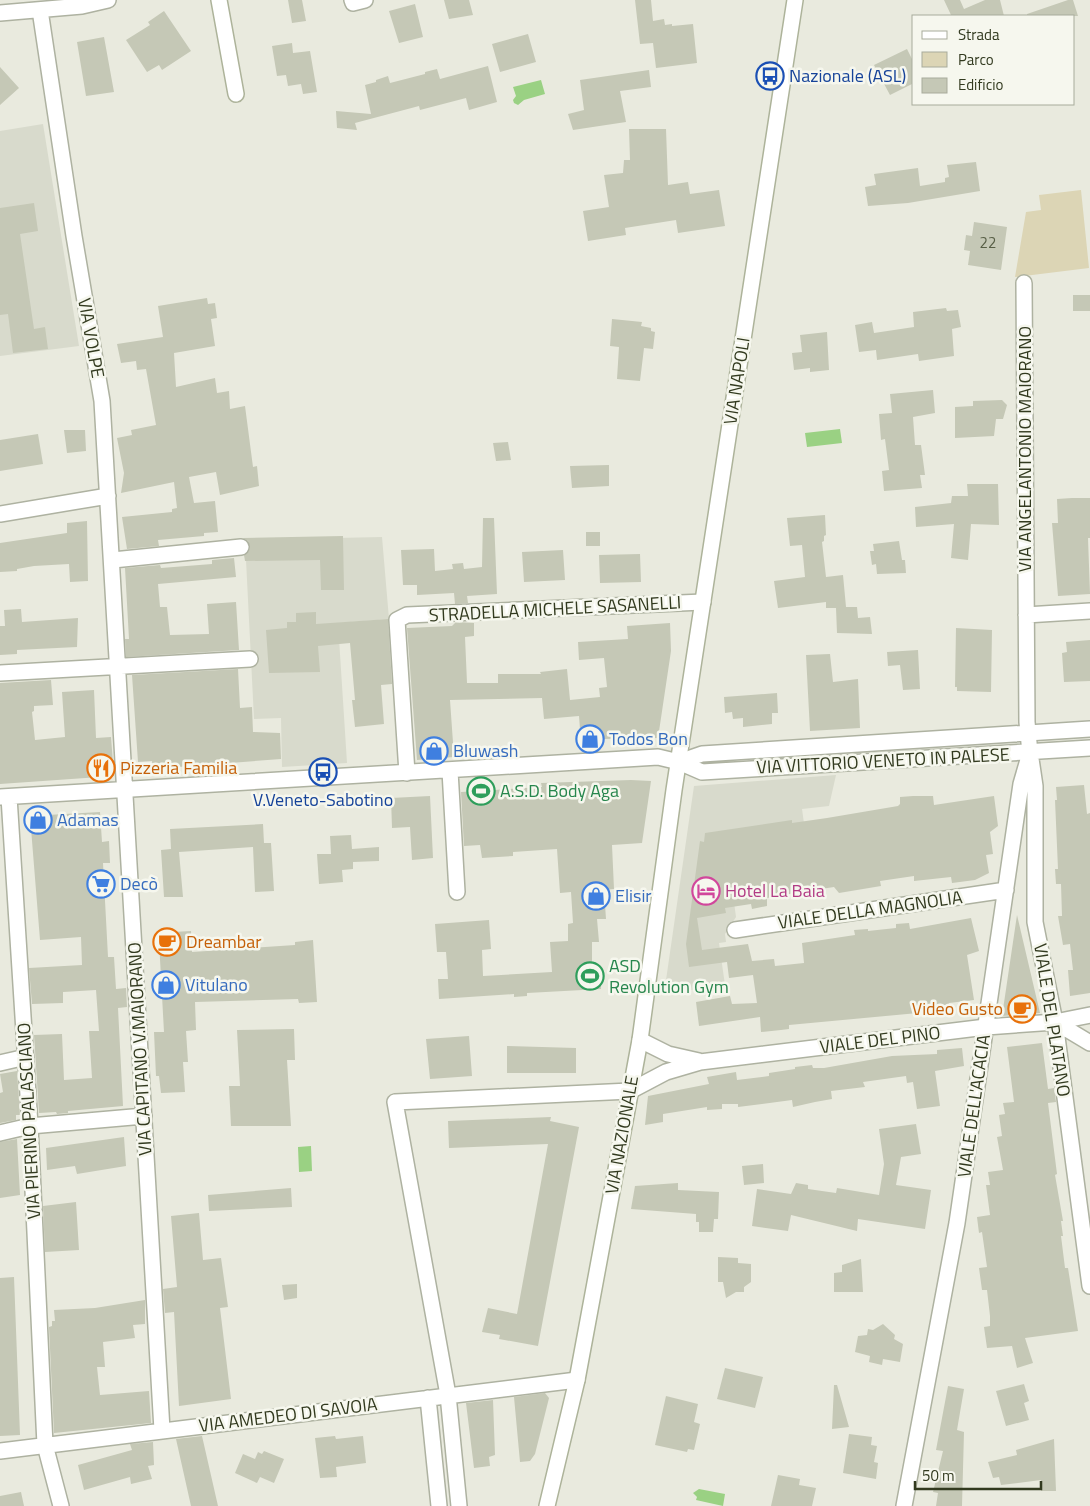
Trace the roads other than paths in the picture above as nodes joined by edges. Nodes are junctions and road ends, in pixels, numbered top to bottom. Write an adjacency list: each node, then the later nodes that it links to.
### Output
1 (108, 0): 6 (street)
2 (219, 0): 8 (street)
3 (352, 0): 4 (street)
4 (365, 0)
5 (795, 0): 14 (street, VIA NAPOLI)
6 (40, 10): 7 (street); 10 (street, VIA VOLPE)
7 (0, 14)
8 (236, 94)
9 (1024, 283): 16 (street, VIA ANGELANTONIO MAIORANO)
10 (108, 496): 11 (street); 13 (street, VIA VOLPE)
11 (0, 514)
12 (241, 547): 13 (street)
13 (113, 560): 18 (street, VIA VOLPE)
14 (703, 602): 24 (street, VIA NAPOLI); 26 (street, STRADELLA MICHELE SASANELLI)
15 (1090, 611): 16 (street)
16 (1026, 615): 21 (street, VIALE DELL'ACACIA)
17 (250, 659): 18 (street)
18 (118, 668): 19 (street); 27 (street, VIA CAPITANO V.MAIORANO)
19 (0, 673)
20 (1090, 729): 21 (street, VIA VITTORIO VENETO IN PALESE)
21 (1028, 733): 23 (street, VIALE DELL'ACACIA); 24 (street, VIA VITTORIO VENETO IN PALESE)
22 (1090, 748): 23 (street, VIA VITTORIO VENETO IN PALESE)
23 (1030, 753): 24 (street, VIA VITTORIO VENETO IN PALESE); 29 (street, VIALE DELL'ACACIA); 33 (street, VIALE DEL PLATANO)
24 (679, 762): 25 (street, VIA VITTORIO VENETO IN PALESE); 35 (street, VIA NAZIONALE)
25 (450, 771): 26 (street, VIA VITTORIO VENETO IN PALESE); 30 (street)
26 (407, 774): 27 (street, VIA VITTORIO VENETO IN PALESE)
27 (126, 790): 28 (street, VIA VITTORIO VENETO IN PALESE); 41 (street, VIA CAPITANO V.MAIORANO)
28 (4, 797): 37 (street, VIA PIERINO PALASCIANO)
29 (1006, 890): 31 (street, VIALE DELLA MAGNOLIA); 34 (street, VIALE DELL'ACACIA)
30 (457, 892)
31 (735, 930)
32 (1090, 1015): 33 (street, VIALE DEL PINO)
33 (1055, 1022): 34 (street, VIALE DEL PINO); 36 (street); 44 (street, VIALE DEL PLATANO)
34 (986, 1027): 38 (street, VIALE DEL PINO); 55 (street, VIALE DELL'ACACIA)
35 (640, 1040): 38 (street, VIALE DEL PINO); 40 (street, VIA NAZIONALE)
36 (1090, 1043)
37 (26, 1057): 39 (street); 42 (street, VIA PIERINO PALASCIANO)
38 (700, 1062): 40 (street, VIALE DEL PINO)
39 (0, 1063)
40 (630, 1091): 45 (street, VIA NAZIONALE); 46 (street)
41 (144, 1116): 42 (street); 48 (street, VIA CAPITANO V.MAIORANO)
42 (30, 1126): 43 (street); 49 (street, VIA PIERINO PALASCIANO)
43 (0, 1133)
44 (1090, 1286)
45 (576, 1380): 46 (street, VIA AMEDEO DI SAVOIA); 54 (street, VIA NAZIONALE)
46 (448, 1395): 47 (street, VIA AMEDEO DI SAVOIA); 53 (street)
47 (428, 1398): 48 (street, VIA AMEDEO DI SAVOIA); 52 (street)
48 (162, 1430): 49 (street, VIA AMEDEO DI SAVOIA)
49 (45, 1445): 50 (street, VIA AMEDEO DI SAVOIA); 51 (street, VIA PIERINO PALASCIANO)
50 (0, 1451)
51 (61, 1506)
52 (439, 1506)
53 (459, 1506)
54 (548, 1506)
55 (904, 1506)

